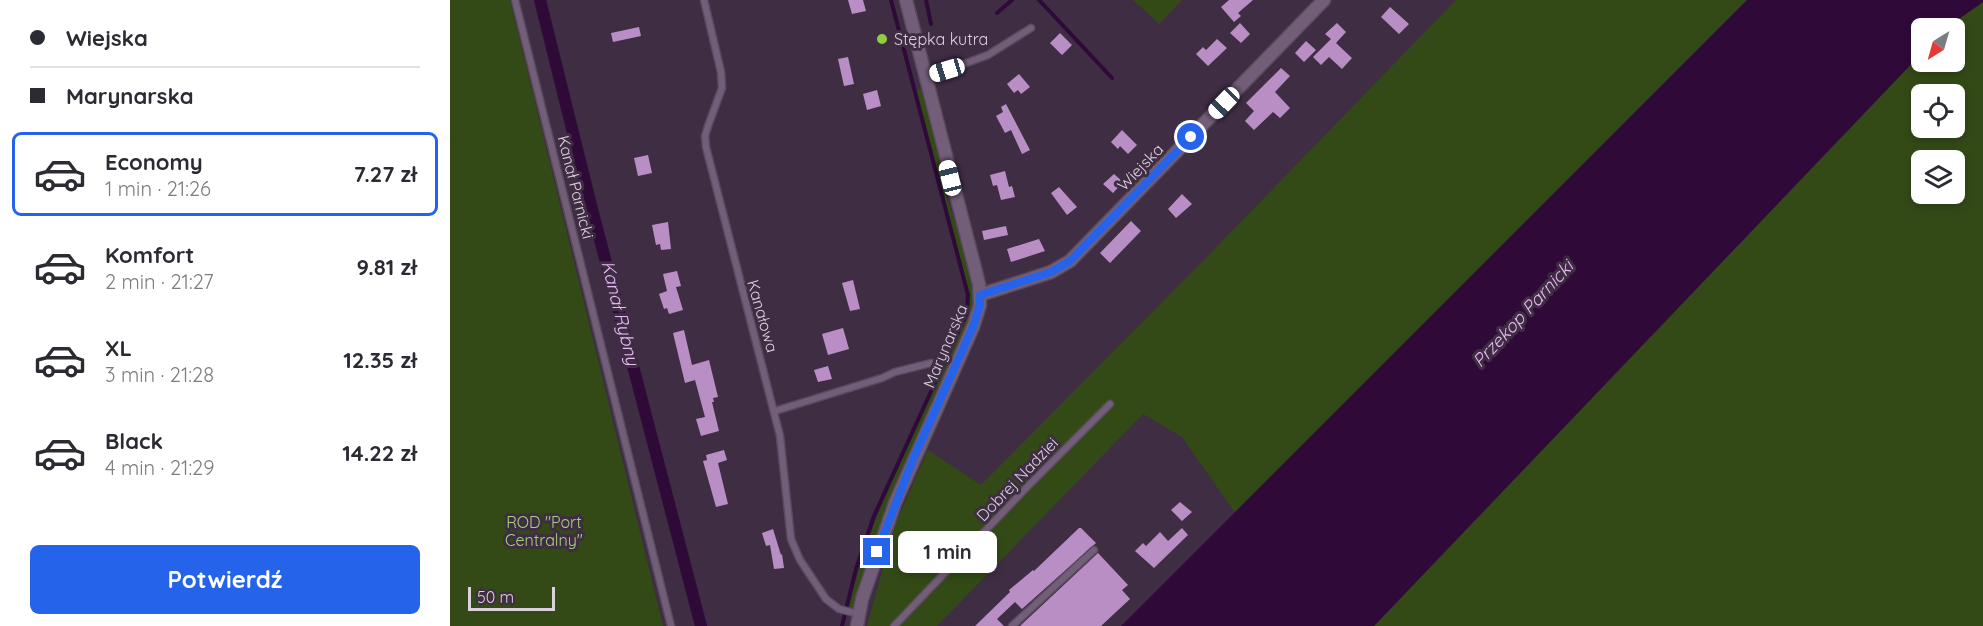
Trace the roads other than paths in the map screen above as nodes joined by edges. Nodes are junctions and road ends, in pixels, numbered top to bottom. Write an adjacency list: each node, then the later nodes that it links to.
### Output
1 (515, 0): 13 (lane, Kanał Parnicki)
2 (704, 0): 10 (lane, Kanałowa)
3 (906, 0): 6 (street, Marynarska)
4 (1324, 0): 7 (street, Wiejska)
5 (1031, 28): 6 (lane)
6 (926, 79): 7 (street, Marynarska)
7 (980, 295): 12 (street, Marynarska)
8 (932, 363): 10 (lane)
9 (1110, 404): 14 (lane, Dobrej Nadziei)
10 (775, 411): 12 (lane, Kanałowa)
11 (1094, 550): 15 (lane)
12 (857, 617)
13 (670, 626)
14 (894, 626)
15 (1012, 626)

